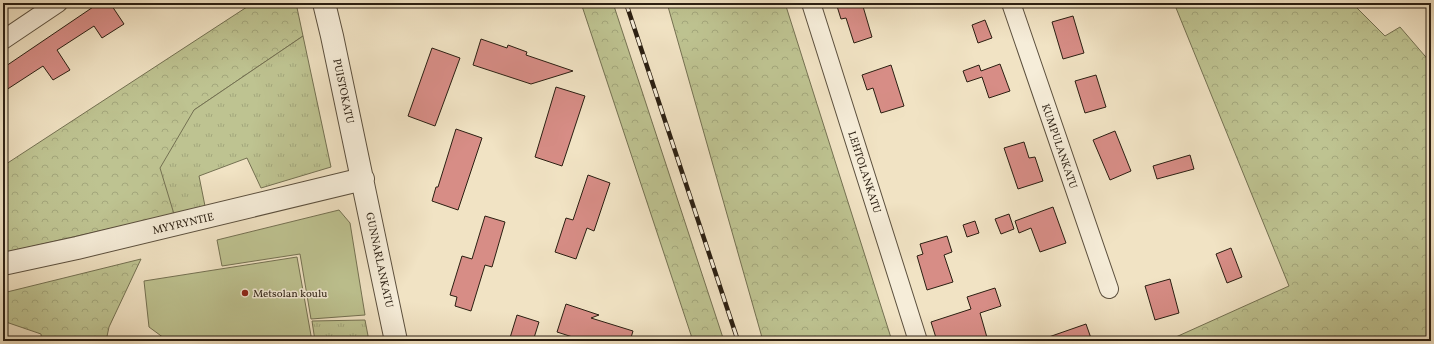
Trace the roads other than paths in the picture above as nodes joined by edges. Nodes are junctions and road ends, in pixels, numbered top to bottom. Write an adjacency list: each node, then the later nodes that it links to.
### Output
1 (58, 3): 5 (street)
2 (324, 3): 6 (street, PUISTOKATU)
3 (811, 3): 10 (street, LEHTOLANKATU)
4 (1011, 3): 8 (street, KUMPULANKATU)
5 (3, 40)
6 (363, 179): 7 (street, MYYRYNTIE); 9 (street, GUNNARLANKATU)
7 (3, 264)
8 (1109, 289)
9 (396, 341)
10 (918, 341)

